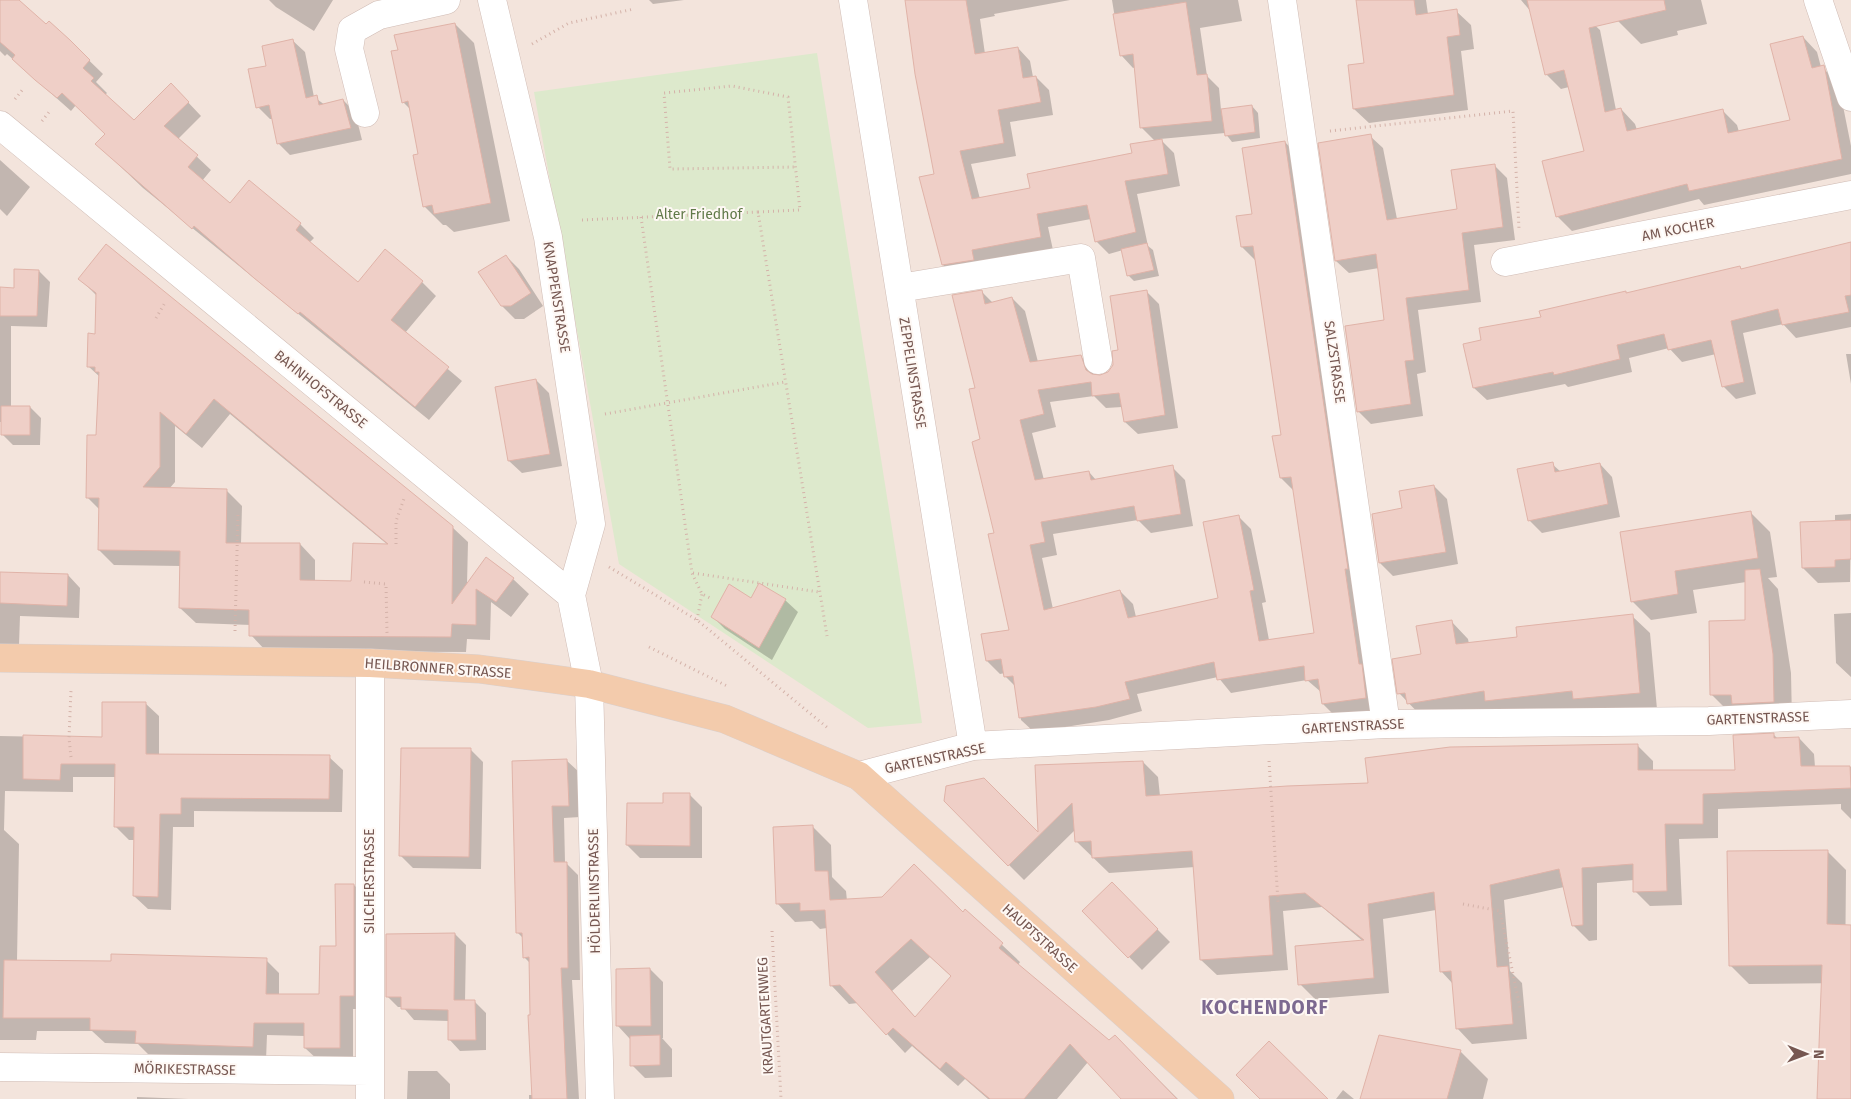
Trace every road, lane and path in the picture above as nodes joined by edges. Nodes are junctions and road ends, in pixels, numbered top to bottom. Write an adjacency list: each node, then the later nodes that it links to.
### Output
1 (446, 0): 9 (street)
2 (492, 0): 7 (street, KNAPPENSTRASSE)
3 (853, 0): 18 (street, ZEPPELINSTRASSE)
4 (1282, 0): 11 (street, SALZSTRASSE)
5 (1818, 0): 8 (street)
6 (634, 9): 7 (path)
7 (506, 59): 24 (street, KNAPPENSTRASSE)
8 (1851, 96)
9 (365, 113)
10 (0, 125): 33 (street, BAHNHOFSTRASSE)
11 (1303, 134): 17 (path); 43 (street, SALZSTRASSE)
12 (796, 167): 12 (path); 14 (path)
13 (1851, 195): 17 (street, AM KOCHER)
14 (758, 212): 15 (path); 22 (path)
15 (640, 217): 16 (path); 23 (path)
16 (582, 220)
17 (1513, 261)
18 (900, 288): 21 (street); 46 (street, ZEPPELINSTRASSE)
19 (167, 300): 20 (path)
20 (156, 318)
21 (1098, 360)
22 (785, 382): 23 (path); 31 (path)
23 (668, 402): 24 (path); 29 (path)
24 (575, 420): 28 (street, KNAPPENSTRASSE)
25 (407, 493): 27 (path)
26 (238, 512): 39 (path)
27 (396, 544)
28 (583, 551): 33 (street, KNAPPENSTRASSE); 35 (path)
29 (692, 573): 31 (path); 32 (path)
30 (364, 582): 40 (path)
31 (819, 592): 36 (path)
32 (702, 594): 34 (path); 35 (path)
33 (571, 595): 41 (street)
34 (712, 600)
35 (697, 620): 44 (path)
36 (827, 636)
37 (0, 658): 38 (main road, HEILBRONNER STRASSE)
38 (73, 659): 39 (main road, HEILBRONNER STRASSE); 47 (path)
39 (235, 661): 40 (main road, HEILBRONNER STRASSE)
40 (379, 663): 41 (main road, HEILBRONNER STRASSE); 54 (street, SILCHERSTRASSE)
41 (589, 684): 48 (main road, HEILBRONNER STRASSE); 56 (street, HÖLDERLINSTRASSE)
42 (1851, 714): 43 (street, GARTENSTRASSE)
43 (1386, 724): 45 (street, GARTENSTRASSE)
44 (830, 729)
45 (1267, 731): 46 (street, GARTENSTRASSE); 49 (path)
46 (973, 746): 48 (street, GARTENSTRASSE)
47 (71, 757)
48 (859, 776): 58 (main road, HAUPTSTRASSE)
49 (1278, 902)
50 (1463, 904): 52 (path)
51 (772, 931): 57 (path, KRAUTGARTENWEG)
52 (1520, 1008)
53 (0, 1067): 54 (street, MÖRIKESTRASSE)
54 (369, 1070): 55 (street, SILCHERSTRASSE)
55 (370, 1099)
56 (600, 1099)
57 (780, 1099)
58 (1220, 1099)

